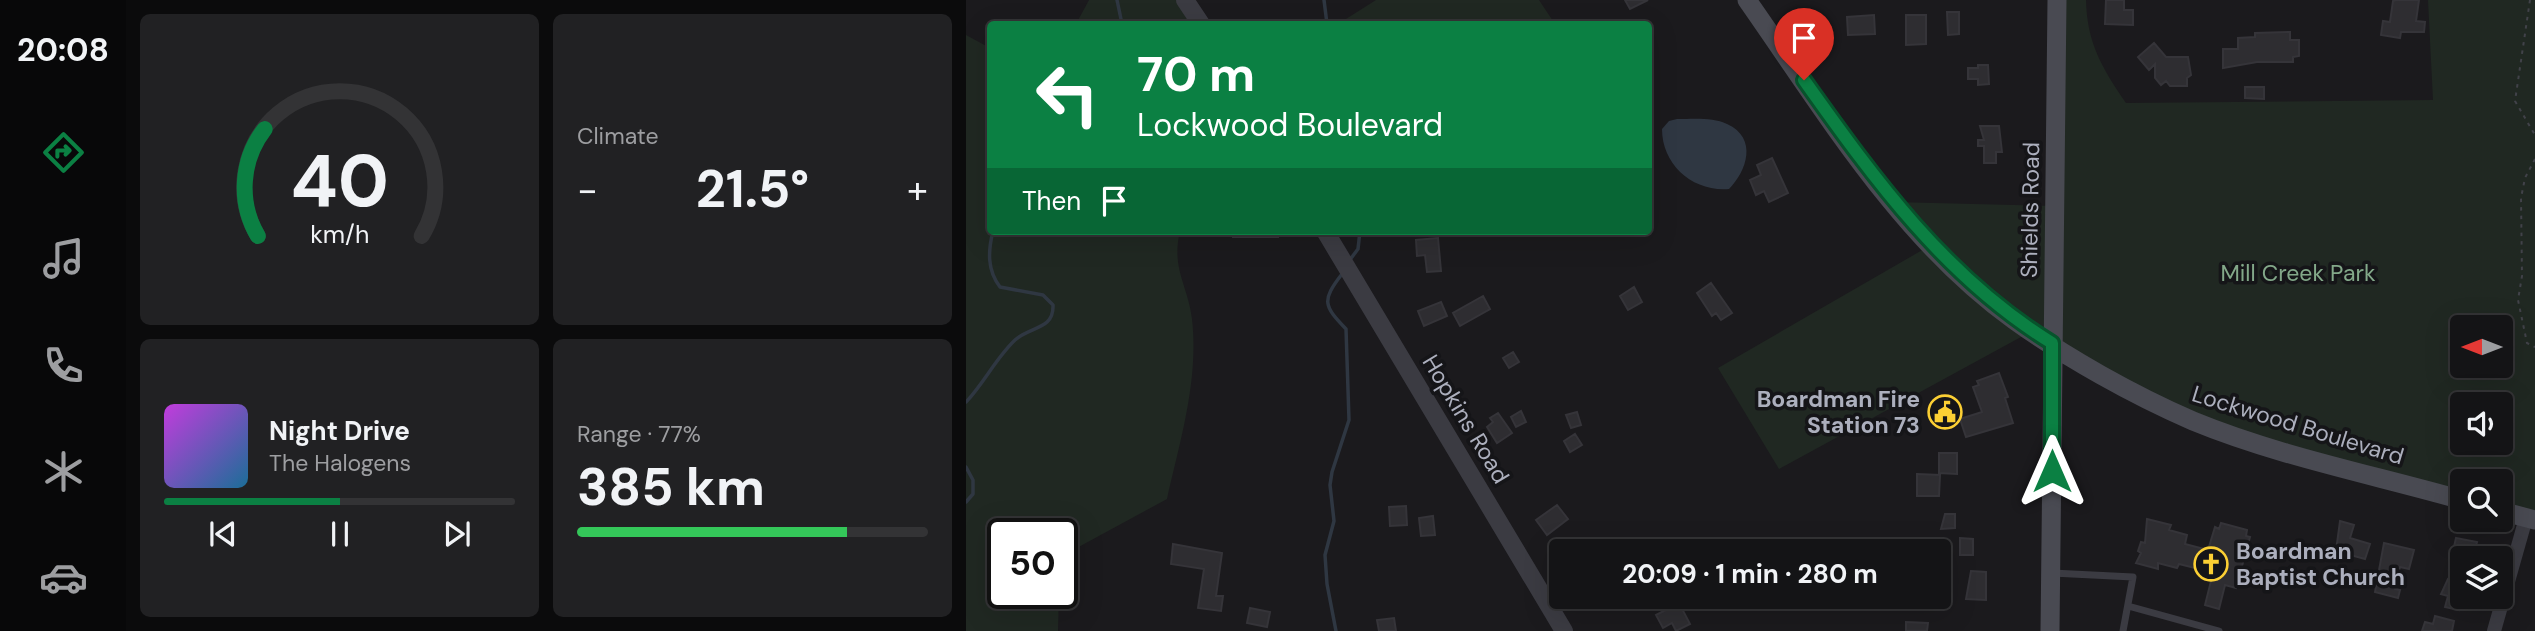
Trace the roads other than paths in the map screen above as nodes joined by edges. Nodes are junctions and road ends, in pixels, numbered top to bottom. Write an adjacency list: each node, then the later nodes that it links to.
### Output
1 (1185, 0): 4 (street)
2 (1747, 0): 6 (main road, Lockwood Boulevard)
3 (2057, 0): 6 (main road, Shields Road)
4 (1199, 21)
5 (1327, 235): 12 (street, Hopkins Road)
6 (2052, 343): 7 (main road, Lockwood Boulevard); 10 (main road, Shields Road)
7 (2450, 497)
8 (2513, 514): 9 (main road)
9 (2530, 519): 16 (street)
10 (2051, 573): 11 (lane); 13 (main road, Shields Road)
11 (2128, 606): 14 (lane); 15 (lane)
12 (1564, 631)
13 (2050, 631)
14 (2123, 631)
15 (2219, 631)
16 (2494, 631)

